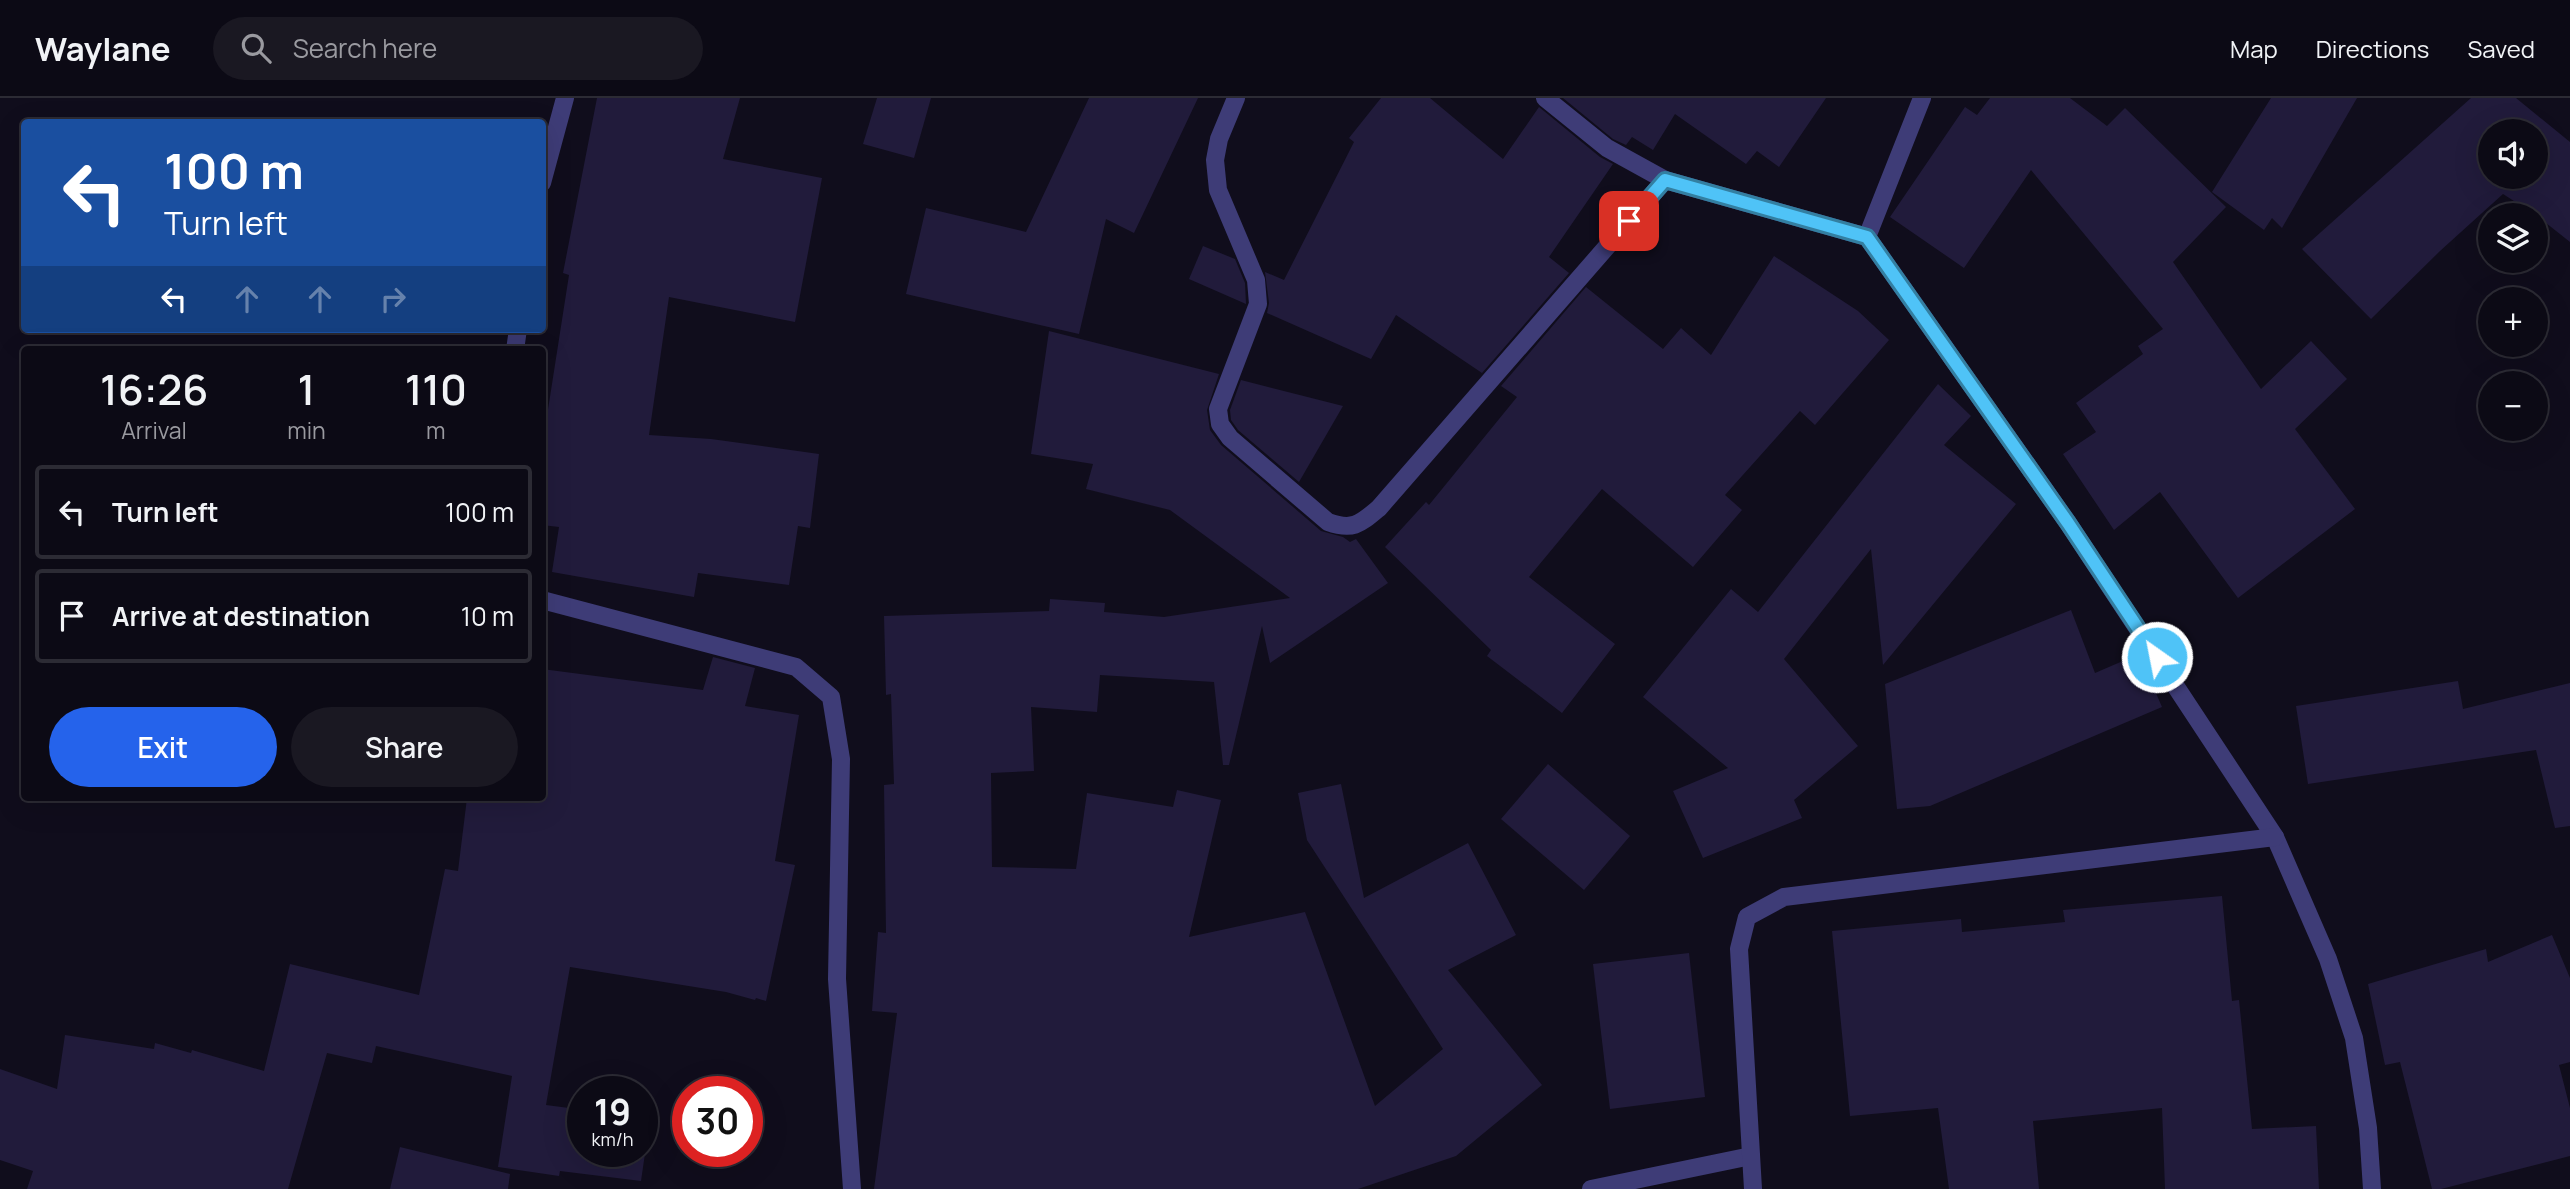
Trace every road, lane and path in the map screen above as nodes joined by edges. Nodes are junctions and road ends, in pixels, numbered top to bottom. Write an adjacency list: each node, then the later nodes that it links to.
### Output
1 (565, 98): 5 (street)
2 (1236, 98): 6 (street)
3 (1545, 98): 6 (street)
4 (1922, 98): 7 (street)
5 (546, 168)
6 (1665, 180): 7 (street)
7 (1867, 237): 9 (street)
8 (546, 601): 11 (street)
9 (2275, 836): 10 (street); 14 (street)
10 (1751, 1156): 12 (street); 13 (street)
11 (852, 1189)
12 (1591, 1189)
13 (1753, 1189)
14 (2372, 1189)

